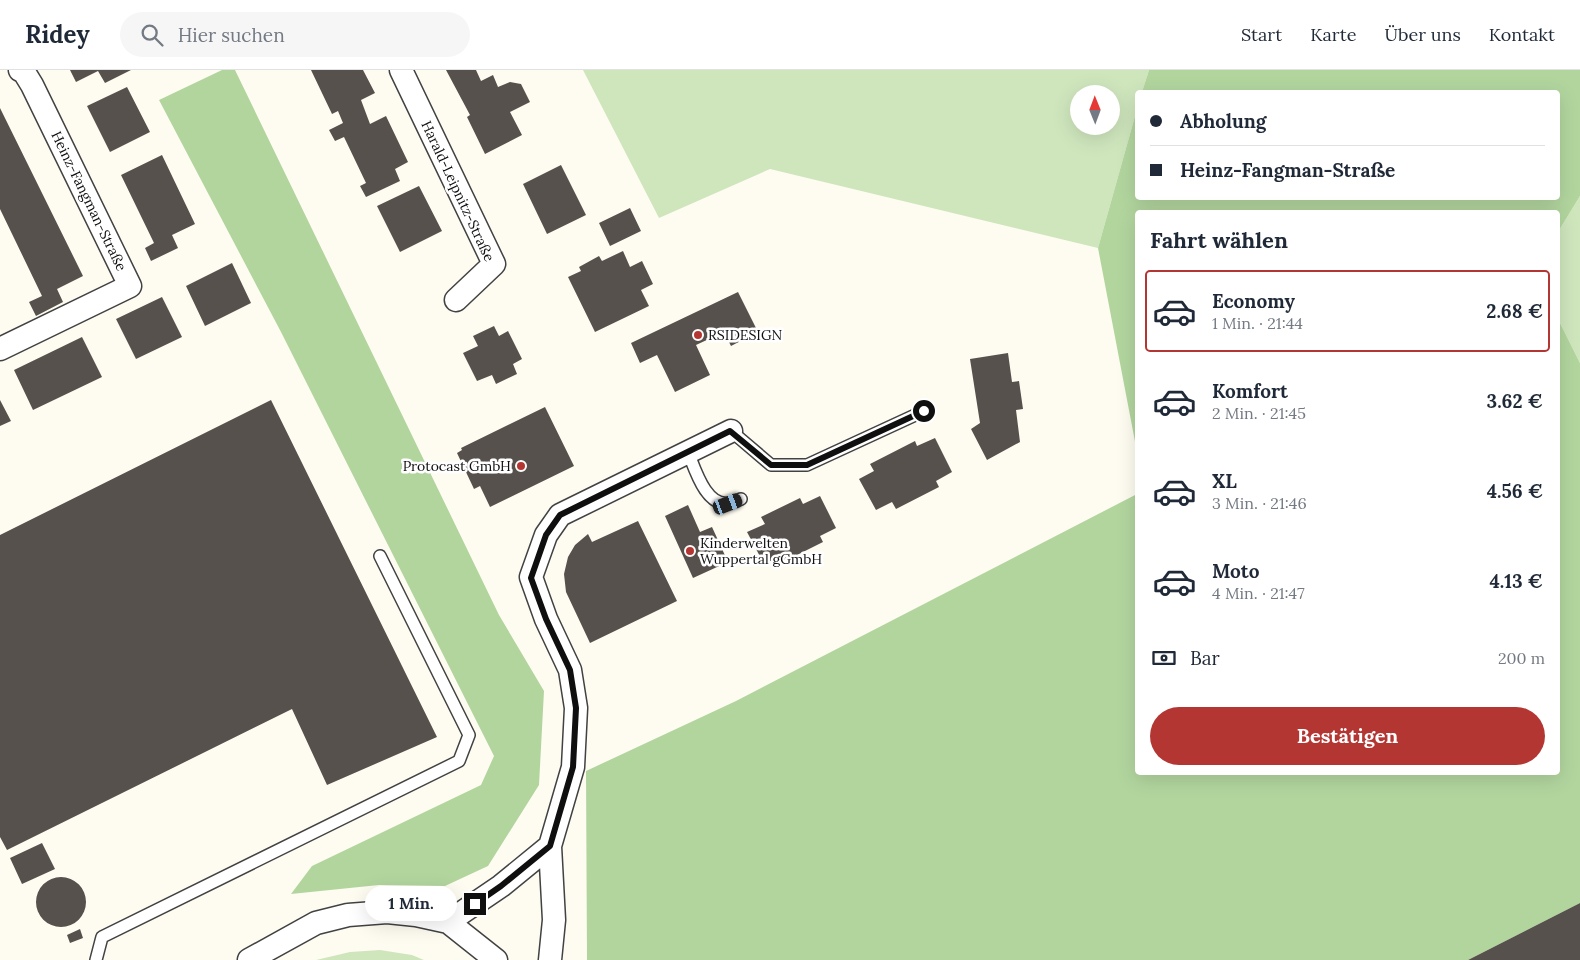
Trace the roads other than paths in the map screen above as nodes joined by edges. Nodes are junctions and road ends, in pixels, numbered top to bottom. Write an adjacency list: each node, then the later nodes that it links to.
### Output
1 (20, 70): 4 (street, Heinz-Fangman-Straße)
2 (401, 70): 3 (street, Harald-Leipnitz-Straße)
3 (456, 300)
4 (0, 349)
5 (924, 411): 6 (lane)
6 (730, 431): 7 (street)
7 (688, 452): 8 (lane); 10 (street)
8 (741, 499)
9 (380, 556): 12 (lane)
10 (550, 846): 11 (street); 15 (street)
11 (448, 922): 13 (street); 14 (street)
12 (96, 960)
13 (249, 960)
14 (496, 960)
15 (550, 960)

